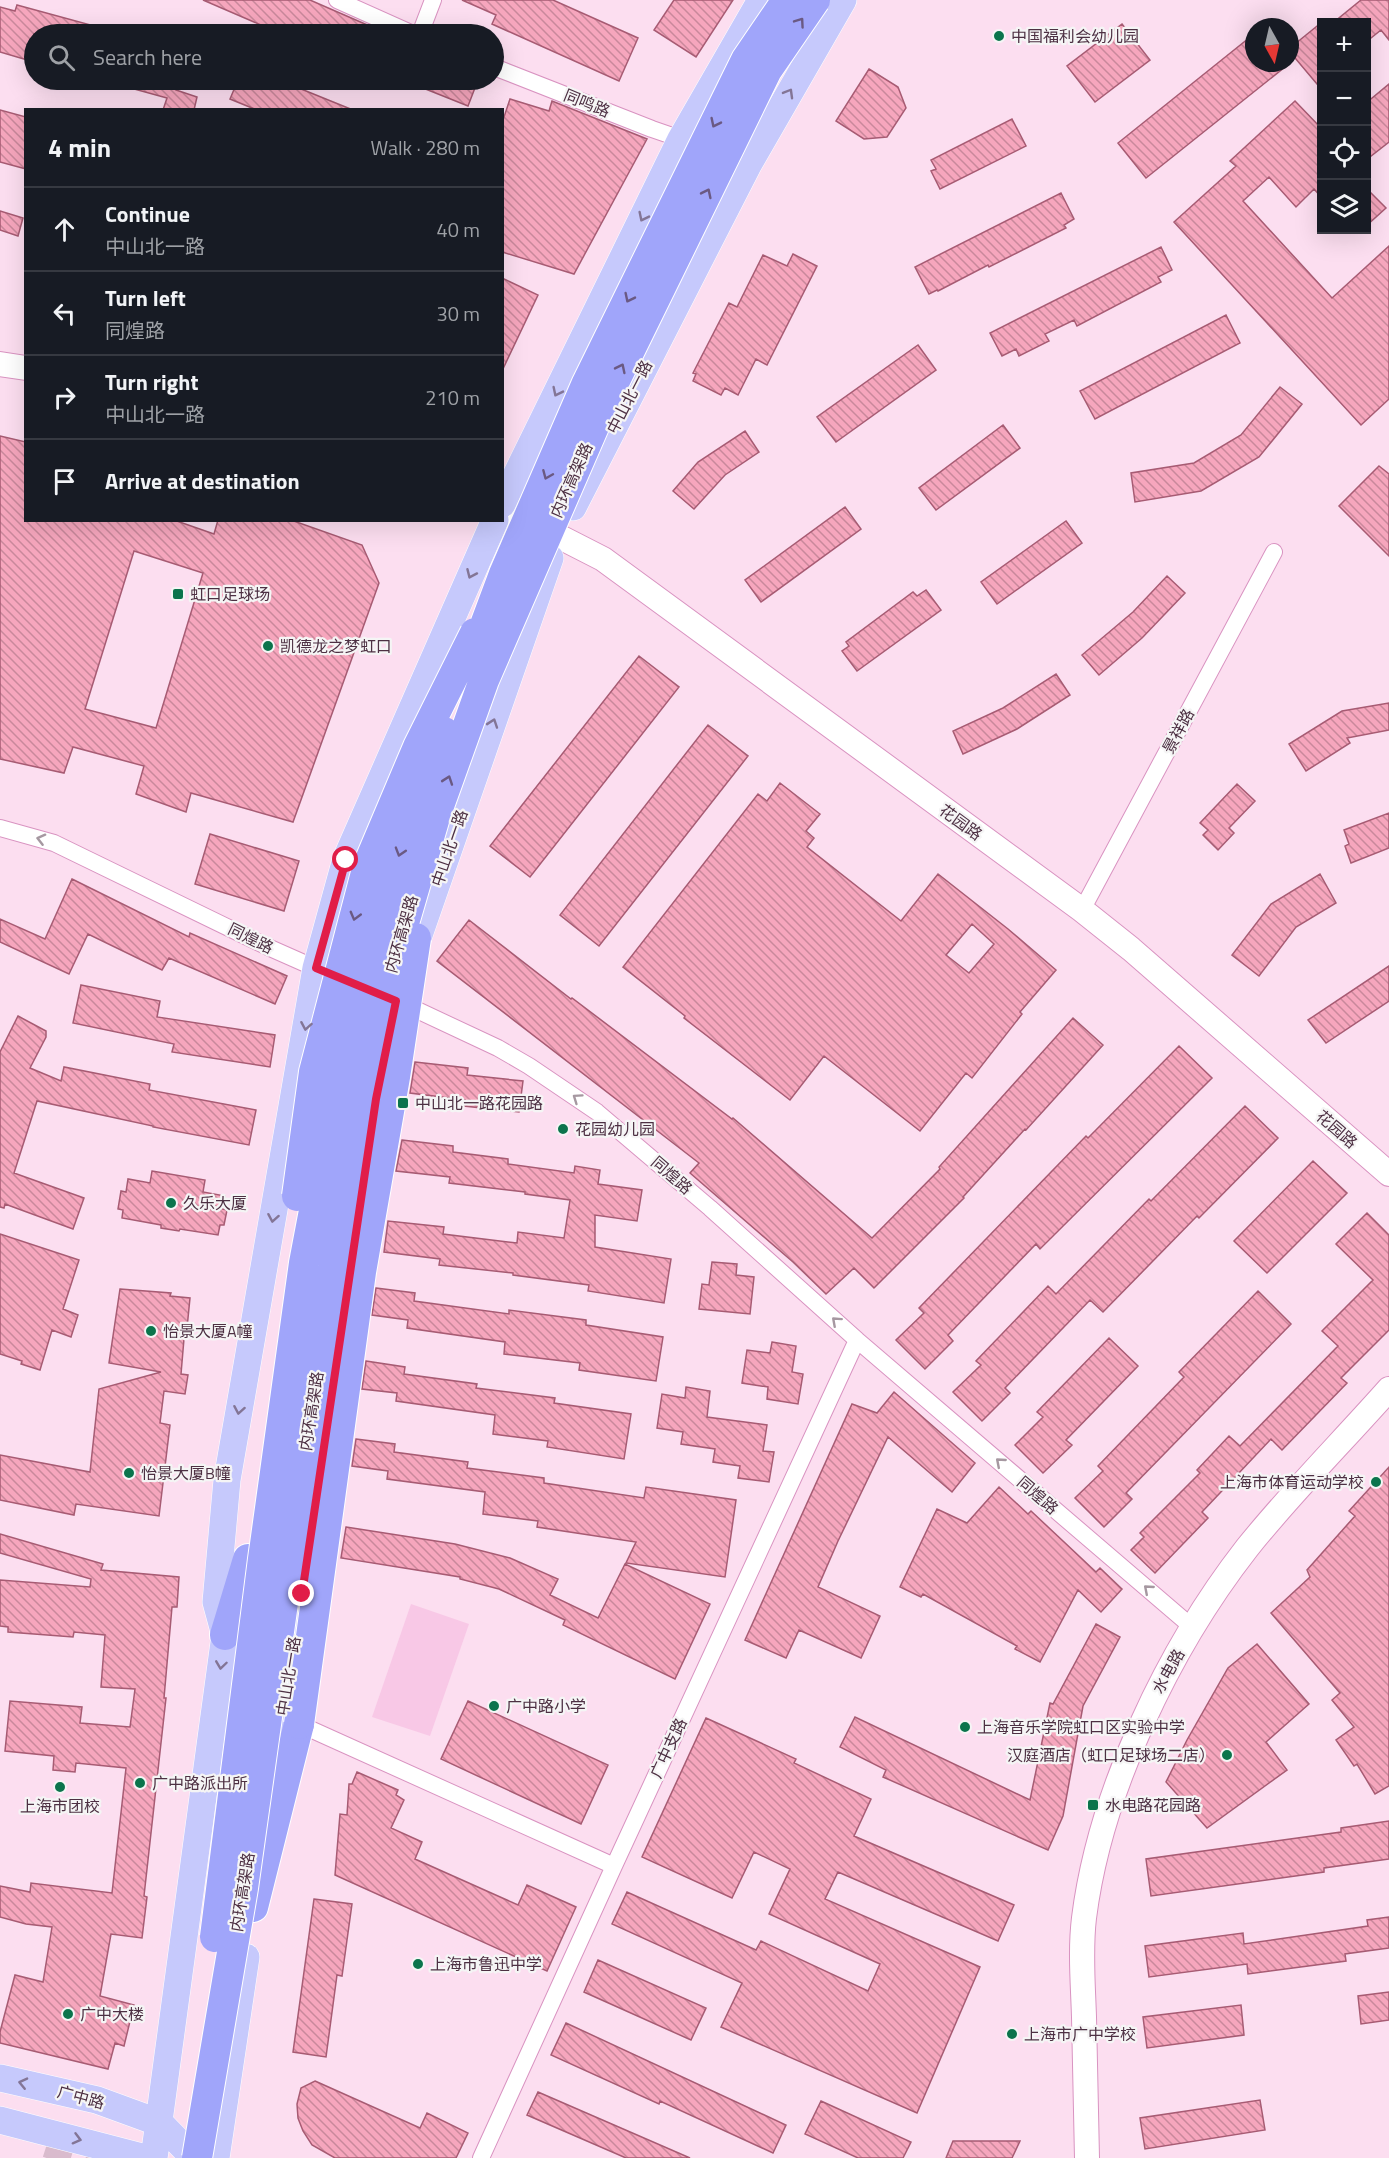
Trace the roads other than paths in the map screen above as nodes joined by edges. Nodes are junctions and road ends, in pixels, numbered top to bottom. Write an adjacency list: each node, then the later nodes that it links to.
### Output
1 (338, 0): 7 (street)
2 (433, 0): 8 (street)
3 (761, 0): 10 (main road)
4 (787, 0): 18 (highway, 内环高架路, one-way to 18, bridge)
5 (815, 0): 19 (highway, 内环高架路, one-way to 5, bridge)
6 (843, 0): 16 (main road, 中山北一路, one-way to 6)
7 (391, 24)
8 (424, 24)
9 (504, 71): 10 (street, 同鸣路)
10 (681, 139): 13 (main road, one-way to 13)
11 (0, 364): 12 (main road)
12 (24, 368)
13 (504, 500)
14 (504, 515): 16 (main road, 花园路)
15 (494, 522): 22 (main road, one-way to 22)
16 (558, 536): 21 (main road, 花园路); 23 (main road, 中山北一路, one-way to 16)
17 (1274, 552): 21 (street, 景祥路)
18 (504, 574): 28 (highway, one-way to 28, bridge); 37 (highway, 内环高架路, one-way to 37, bridge)
19 (435, 817): 29 (highway, bridge); 38 (highway, 内环高架路, bridge)
20 (0, 828): 22 (street, 同煌路, one-way to 20)
21 (1082, 910): 24 (main road, 花园路)
22 (316, 968): 23 (street, 同煌路); 28 (main road, one-way to 28)
23 (396, 1001): 25 (street, 同煌路, one-way to 23); 31 (main road, 中山北一路)
24 (1389, 1174)
25 (857, 1340): 27 (street, 同煌路, one-way to 25); 30 (street, 广中支路)
26 (1389, 1389): 27 (main road, 水电路)
27 (1192, 1628): 41 (main road, 水电路)
28 (225, 1635): 34 (main road, one-way to 34)
29 (299, 1724): 30 (street); 31 (highway)
30 (614, 1866): 40 (street, 广中支路)
31 (253, 1907): 39 (main road, 中山北一路)
32 (0, 2078): 34 (main road, 广中路, one-way to 32)
33 (0, 2120): 35 (main road, one-way to 35)
34 (159, 2123): 36 (main road); 38 (main road)
35 (146, 2158)
36 (154, 2158)
37 (182, 2158)
38 (196, 2158)
39 (216, 2158)
40 (481, 2158)
41 (1087, 2158)

